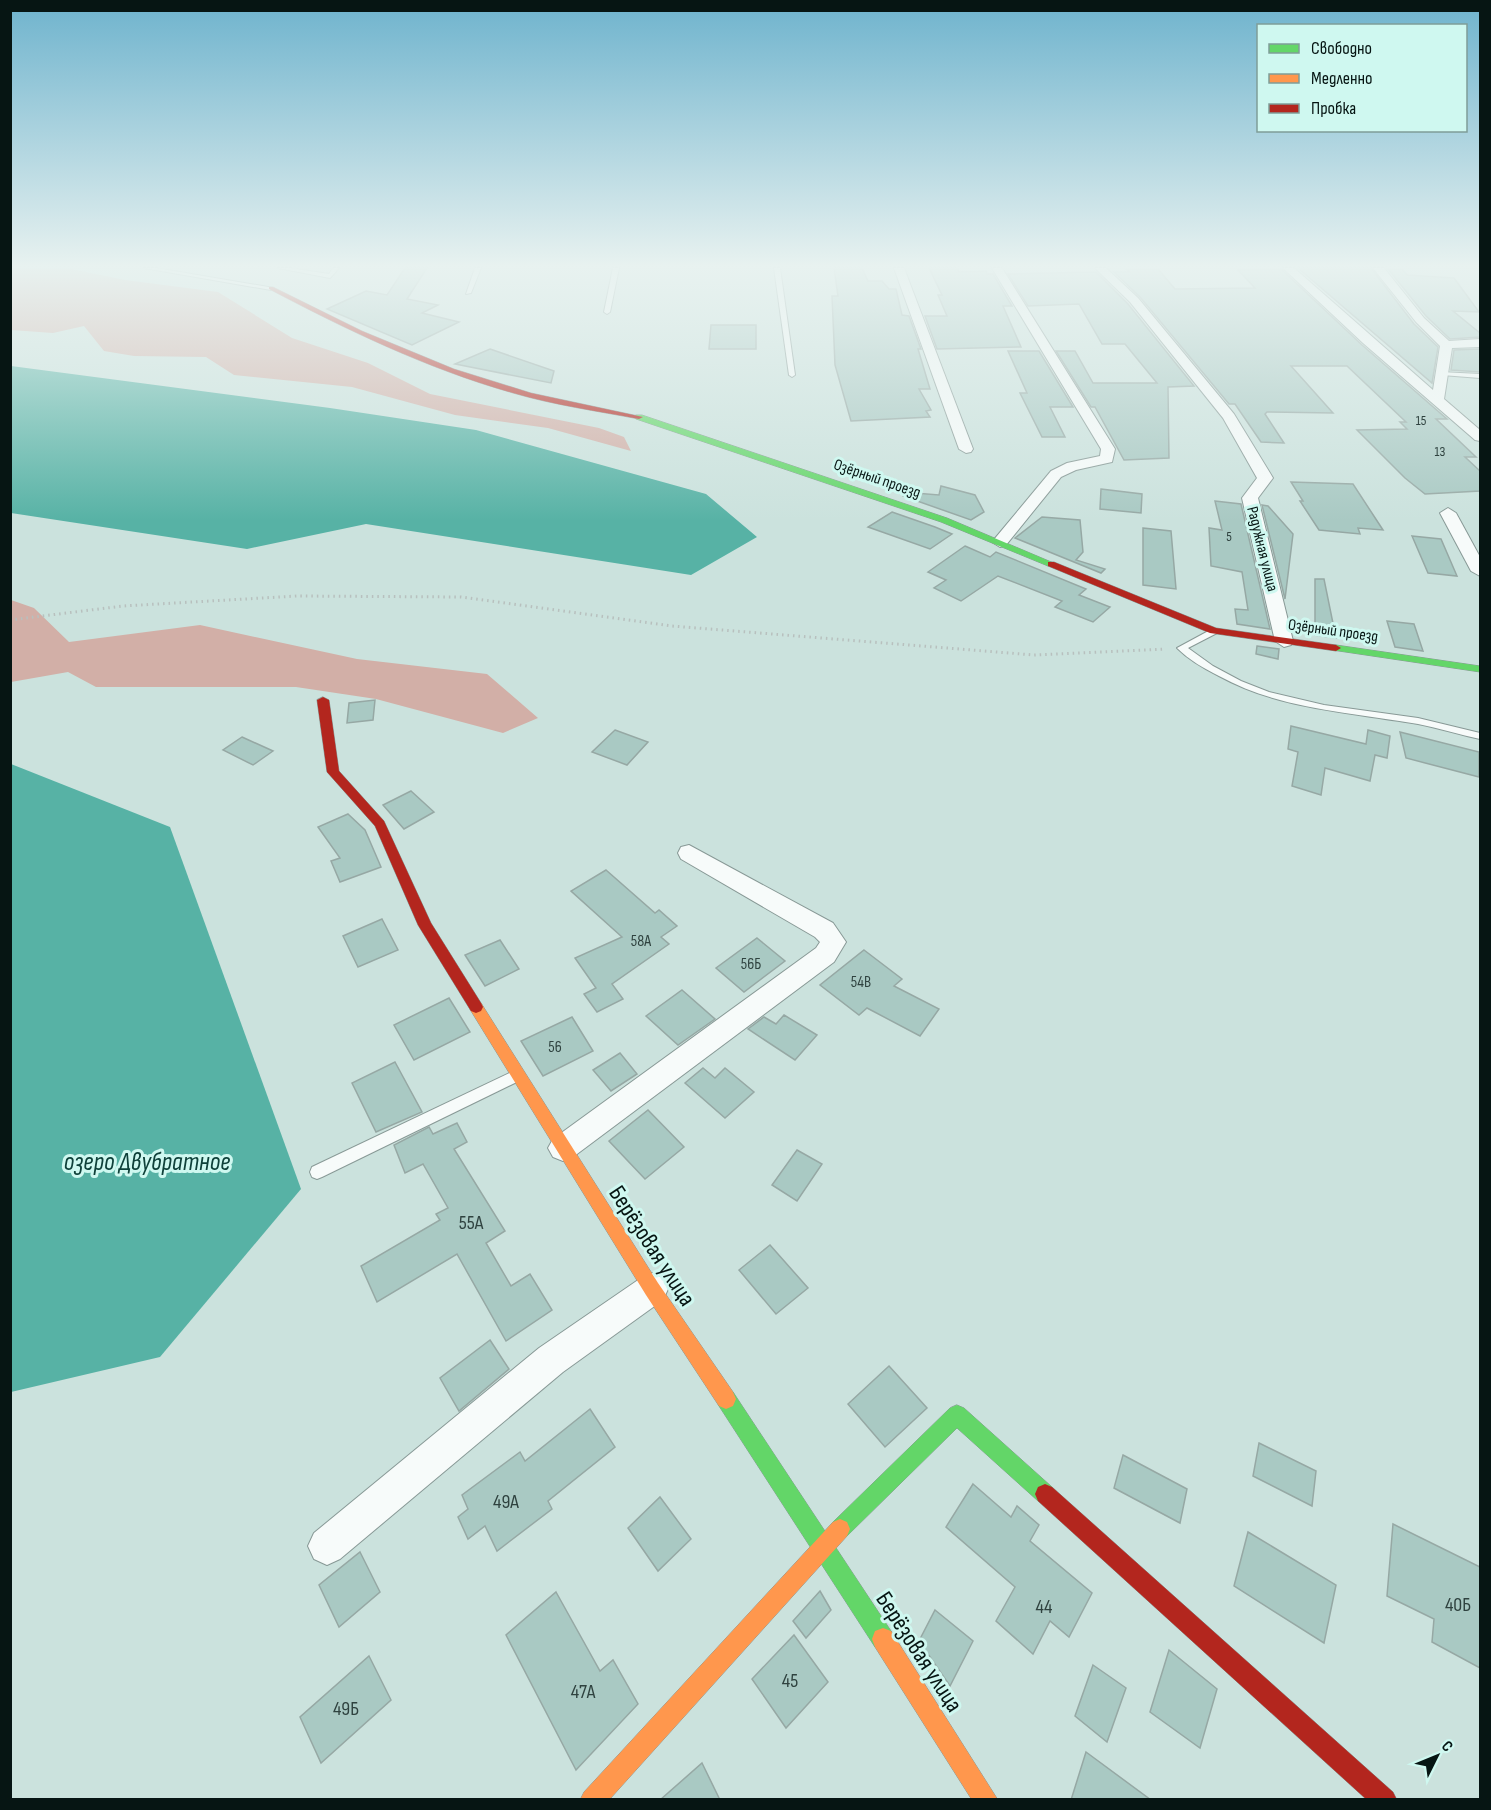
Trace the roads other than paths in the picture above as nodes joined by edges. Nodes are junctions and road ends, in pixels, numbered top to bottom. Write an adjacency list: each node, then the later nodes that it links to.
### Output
1 (405, 352): 15 (street, Озёрный проезд)
2 (789, 352): 9 (lane)
3 (930, 352): 13 (street)
4 (1049, 352): 15 (street)
5 (1177, 352): 18 (street, Радужная улица)
6 (1382, 352): 11 (street)
7 (1445, 352): 8 (street)
8 (1442, 373): 10 (lane); 11 (street)
9 (792, 375)
10 (1480, 376)
11 (1438, 399): 12 (street)
12 (1480, 437)
13 (966, 449)
14 (1448, 513): 16 (street)
15 (1000, 542): 17 (street, Озёрный проезд)
16 (1480, 571)
17 (1214, 631): 18 (street, Озёрный проезд); 21 (lane)
18 (1284, 641): 19 (street, Озёрный проезд)
19 (1480, 669)
20 (323, 700): 23 (street, Берёзовая улица)
21 (1480, 736)
22 (689, 854): 24 (street)
23 (518, 1075): 24 (street, Берёзовая улица); 25 (lane)
24 (562, 1148): 26 (street, Берёзовая улица)
25 (317, 1172)
26 (652, 1289): 27 (street, Берёзовая улица); 28 (street)
27 (823, 1545): 29 (street); 30 (street, Берёзовая улица); 31 (street)
28 (327, 1546)
29 (592, 1800)
30 (986, 1800)
31 (1385, 1800)

